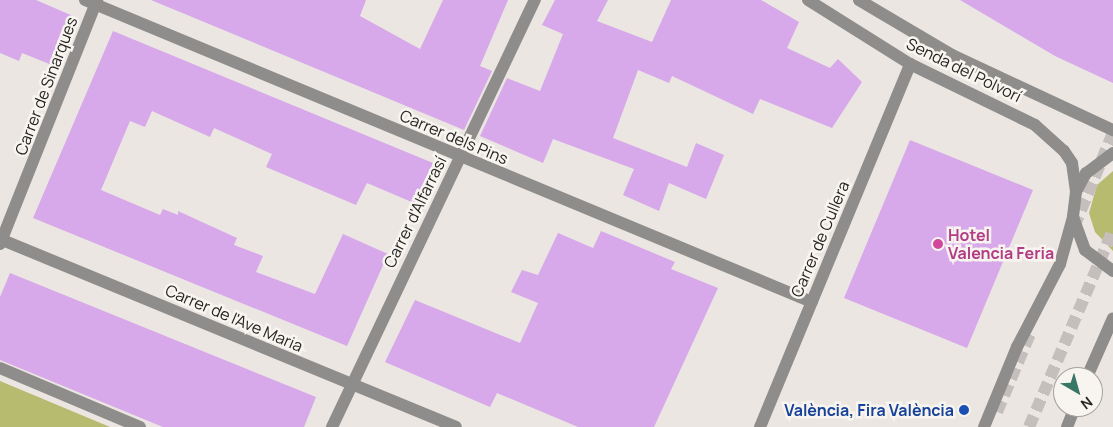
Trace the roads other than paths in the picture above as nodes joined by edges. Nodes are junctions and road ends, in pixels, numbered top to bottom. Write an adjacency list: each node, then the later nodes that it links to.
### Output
1 (534, 0): 8 (street, Carrer d'Alfarrasí)
2 (808, 0): 5 (street, Senda del Polvorí)
3 (859, 0): 6 (street, Senda del Polvorí)
4 (92, 1): 8 (street, Carrer dels Pins); 11 (street, Carrer de Sinarques)
5 (910, 64): 9 (street, Senda del Polvorí); 13 (street, Carrer de Cullera)
6 (1113, 130)
7 (1113, 153): 9 (street)
8 (459, 158): 13 (street, Carrer dels Pins); 17 (street, Carrer d'Alfarrasí)
9 (1076, 192): 10 (street)
10 (1073, 217): 12 (street); 22 (street)
11 (1, 241): 17 (street, Carrer de l'Ave Maria)
12 (1113, 270)
13 (812, 302): 21 (street, Carrer de Cullera)
14 (1113, 318): 15 (street)
15 (1091, 367)
16 (0, 368): 18 (street)
17 (350, 384): 19 (street, Carrer d'Alfarrasí); 20 (street, Carrer de l'Ave Maria)
18 (140, 427)
19 (332, 427)
20 (456, 427)
21 (760, 427)
22 (984, 427)

